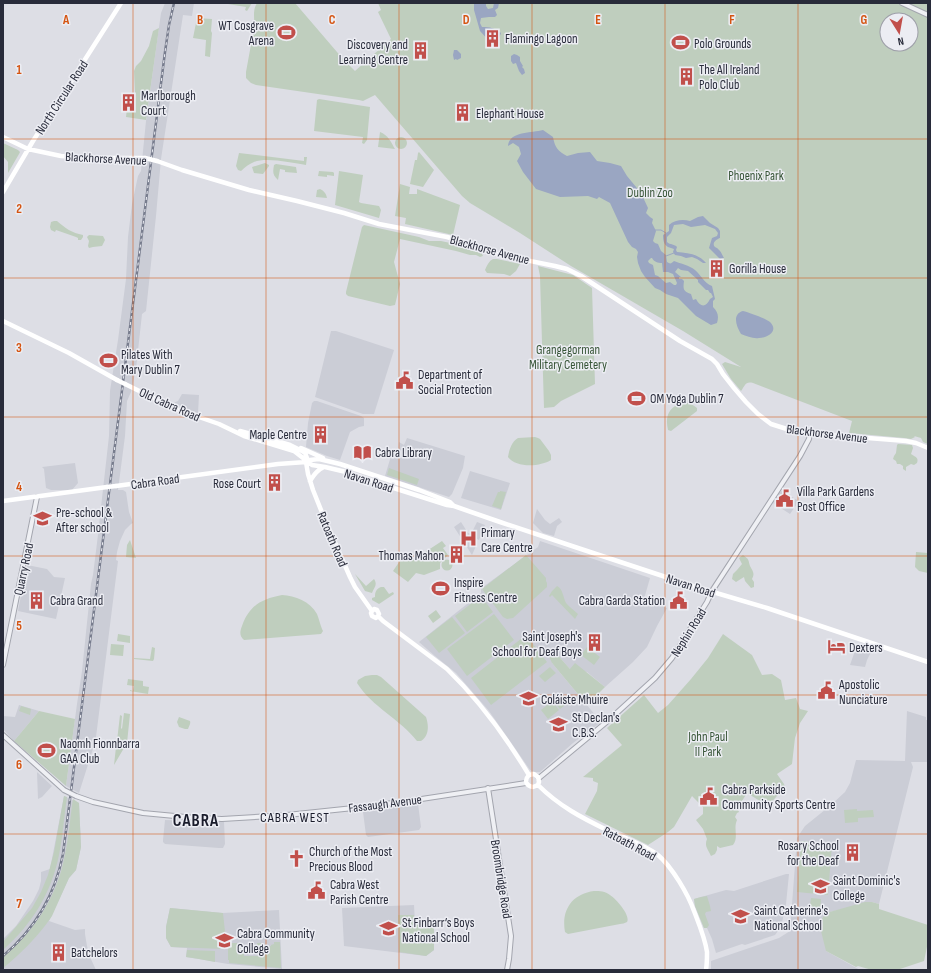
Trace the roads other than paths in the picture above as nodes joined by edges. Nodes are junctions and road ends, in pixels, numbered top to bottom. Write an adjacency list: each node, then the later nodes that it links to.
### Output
1 (121, 3): 5 (main road, North Circular Road)
2 (902, 3): 3 (street)
3 (928, 15)
4 (3, 137): 5 (main road, Blackhorse Avenue)
5 (28, 148): 6 (main road, North Circular Road); 9 (main road, Blackhorse Avenue, bridge)
6 (3, 192)
7 (3, 321): 8 (main road, Old Cabra Road, bridge)
8 (231, 429): 10 (main road, Old Cabra Road); 13 (main road, Old Cabra Road)
9 (810, 433): 11 (main road, Blackhorse Avenue); 19 (street, Nephin Road)
10 (290, 445): 12 (main road, Navan Road); 13 (main road, Old Cabra Road)
11 (928, 448)
12 (328, 461): 13 (main road, Navan Road); 18 (main road, Navan Road)
13 (306, 462): 14 (main road, Navan Road); 15 (main road, Ratoath Road); 16 (main road, Cabra Road, bridge)
14 (325, 467): 15 (main road); 18 (main road, Navan Road)
15 (310, 481): 23 (main road, Ratoath Road)
16 (37, 497): 17 (main road, Cabra Road); 21 (street, Quarry Road)
17 (3, 501)
18 (454, 506): 19 (main road, Navan Road)
19 (712, 591): 20 (main road, Navan Road); 24 (street, Nephin Road)
20 (928, 662)
21 (3, 665)
22 (3, 735): 27 (street, Fassaugh Avenue, bridge)
23 (529, 775): 24 (main road); 25 (main road)
24 (539, 778): 26 (main road)
25 (526, 783): 26 (main road); 27 (street, Fassaugh Avenue)
26 (538, 785): 29 (main road, Ratoath Road)
27 (488, 788): 28 (street, Broombridge Road)
28 (507, 970)
29 (706, 970)

